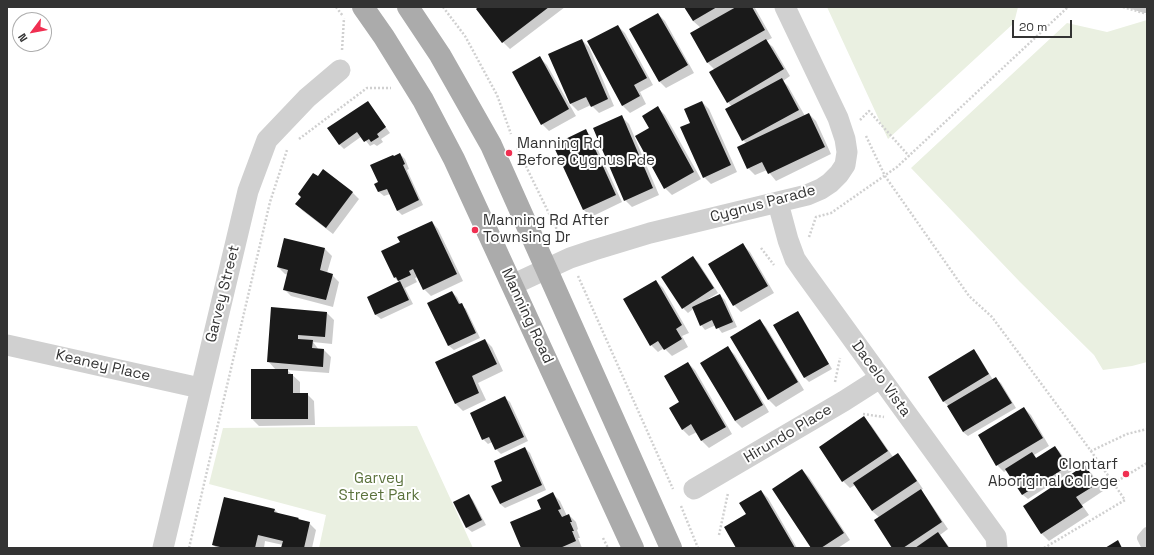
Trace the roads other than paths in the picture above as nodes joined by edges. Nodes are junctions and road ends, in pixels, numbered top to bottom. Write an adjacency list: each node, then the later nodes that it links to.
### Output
1 (363, 7): 7 (main road, Manning Road)
2 (408, 7): 6 (main road)
3 (785, 7): 5 (street, Cygnus Parade)
4 (340, 70): 10 (street, Garvey Street)
5 (778, 203): 6 (street, Cygnus Parade); 9 (street, Dacelo Vista)
6 (546, 270): 7 (street, Cygnus Parade); 15 (main road)
7 (512, 286): 14 (main road, Manning Road)
8 (7, 345): 10 (street, Keaney Place)
9 (880, 378): 11 (street, Hirundo Place); 16 (street, Dacelo Vista)
10 (200, 388): 13 (street, Garvey Street)
11 (694, 489)
12 (1147, 532): 17 (lane)
13 (163, 548)
14 (633, 548)
15 (671, 548)
16 (997, 548)
17 (1147, 548)

